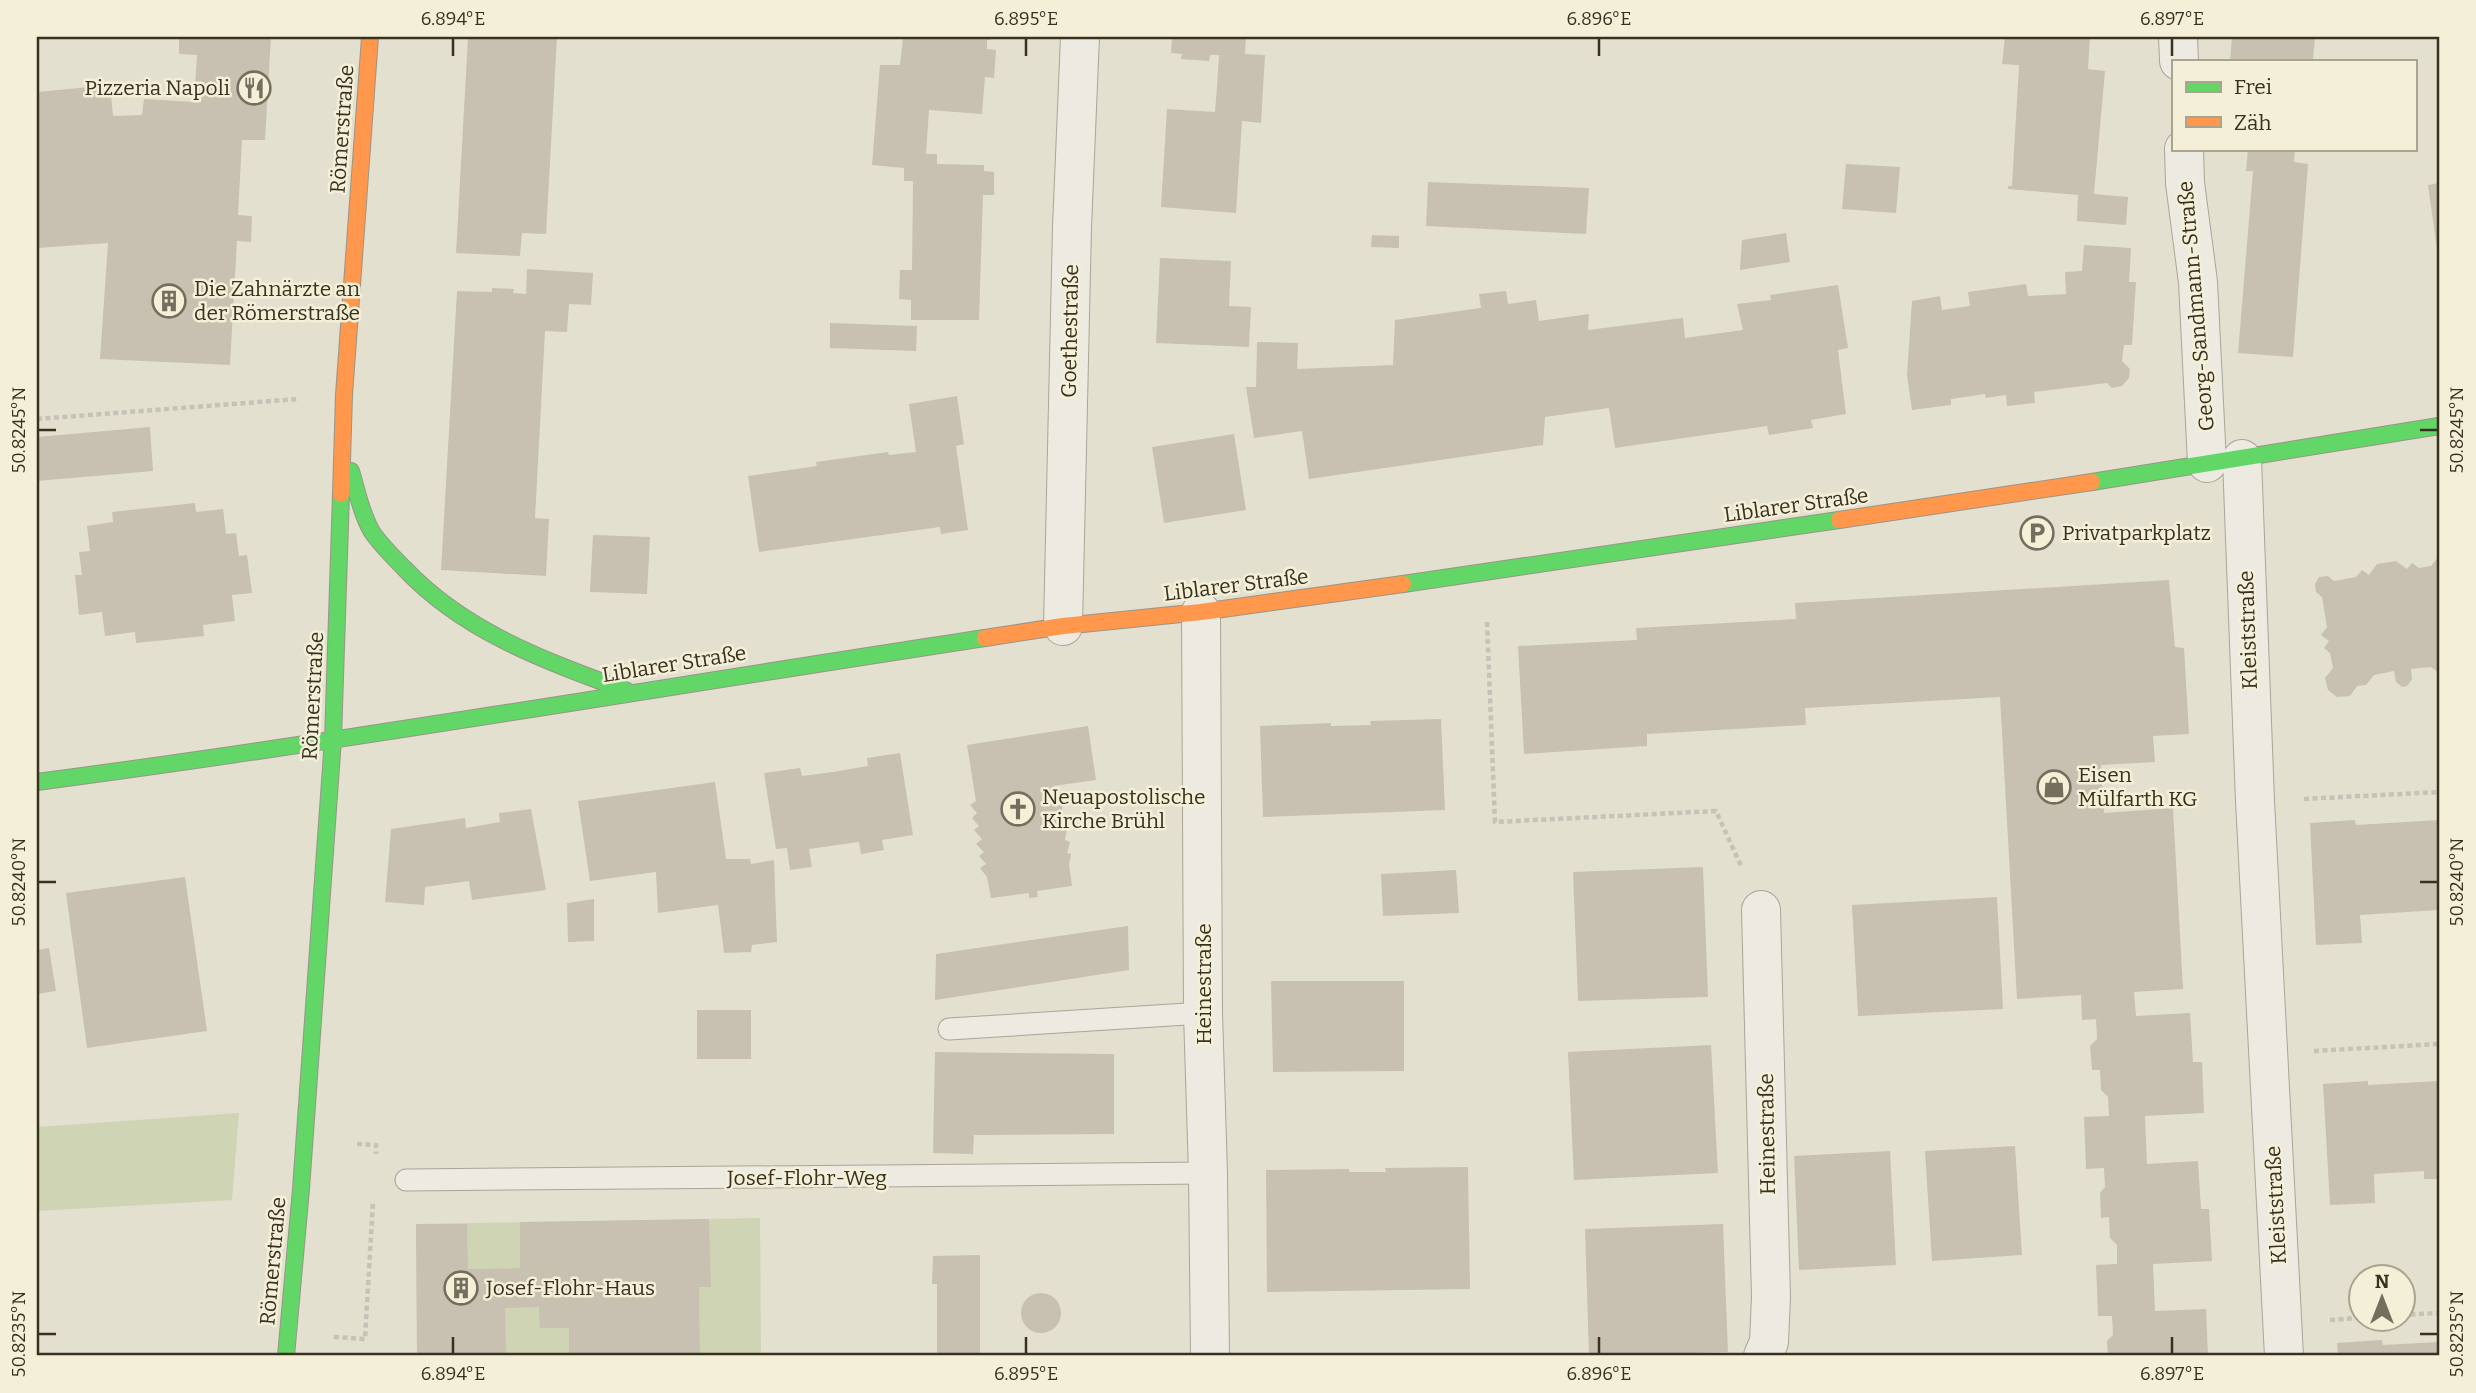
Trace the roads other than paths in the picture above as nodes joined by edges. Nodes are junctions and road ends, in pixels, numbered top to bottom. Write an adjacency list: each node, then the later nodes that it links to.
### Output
1 (370, 37): 7 (street, Römerstraße)
2 (1080, 37): 10 (street, Goethestraße)
3 (2178, 37): 4 (street)
4 (2179, 60)
5 (2184, 150): 8 (street, Georg-Sandmann-Straße)
6 (2439, 426): 8 (street, Liblarer Straße)
7 (342, 444): 11 (street); 12 (street, Römerstraße)
8 (2224, 461): 9 (street, Liblarer Straße); 22 (street, Kleiststraße)
9 (1202, 612): 10 (street, Liblarer Straße); 15 (street, Heinestraße)
10 (1063, 626): 11 (street, Liblarer Straße)
11 (629, 692): 12 (street, Liblarer Straße)
12 (333, 739): 13 (street, Liblarer Straße); 19 (street, Römerstraße)
13 (37, 782)
14 (1761, 910): 21 (street, Heinestraße)
15 (1203, 1013): 16 (lane); 17 (street, Heinestraße)
16 (950, 1029)
17 (1208, 1173): 18 (lane, Josef-Flohr-Weg); 20 (street, Heinestraße)
18 (406, 1180)
19 (286, 1356)
20 (1210, 1356)
21 (1763, 1356)
22 (2284, 1356)

